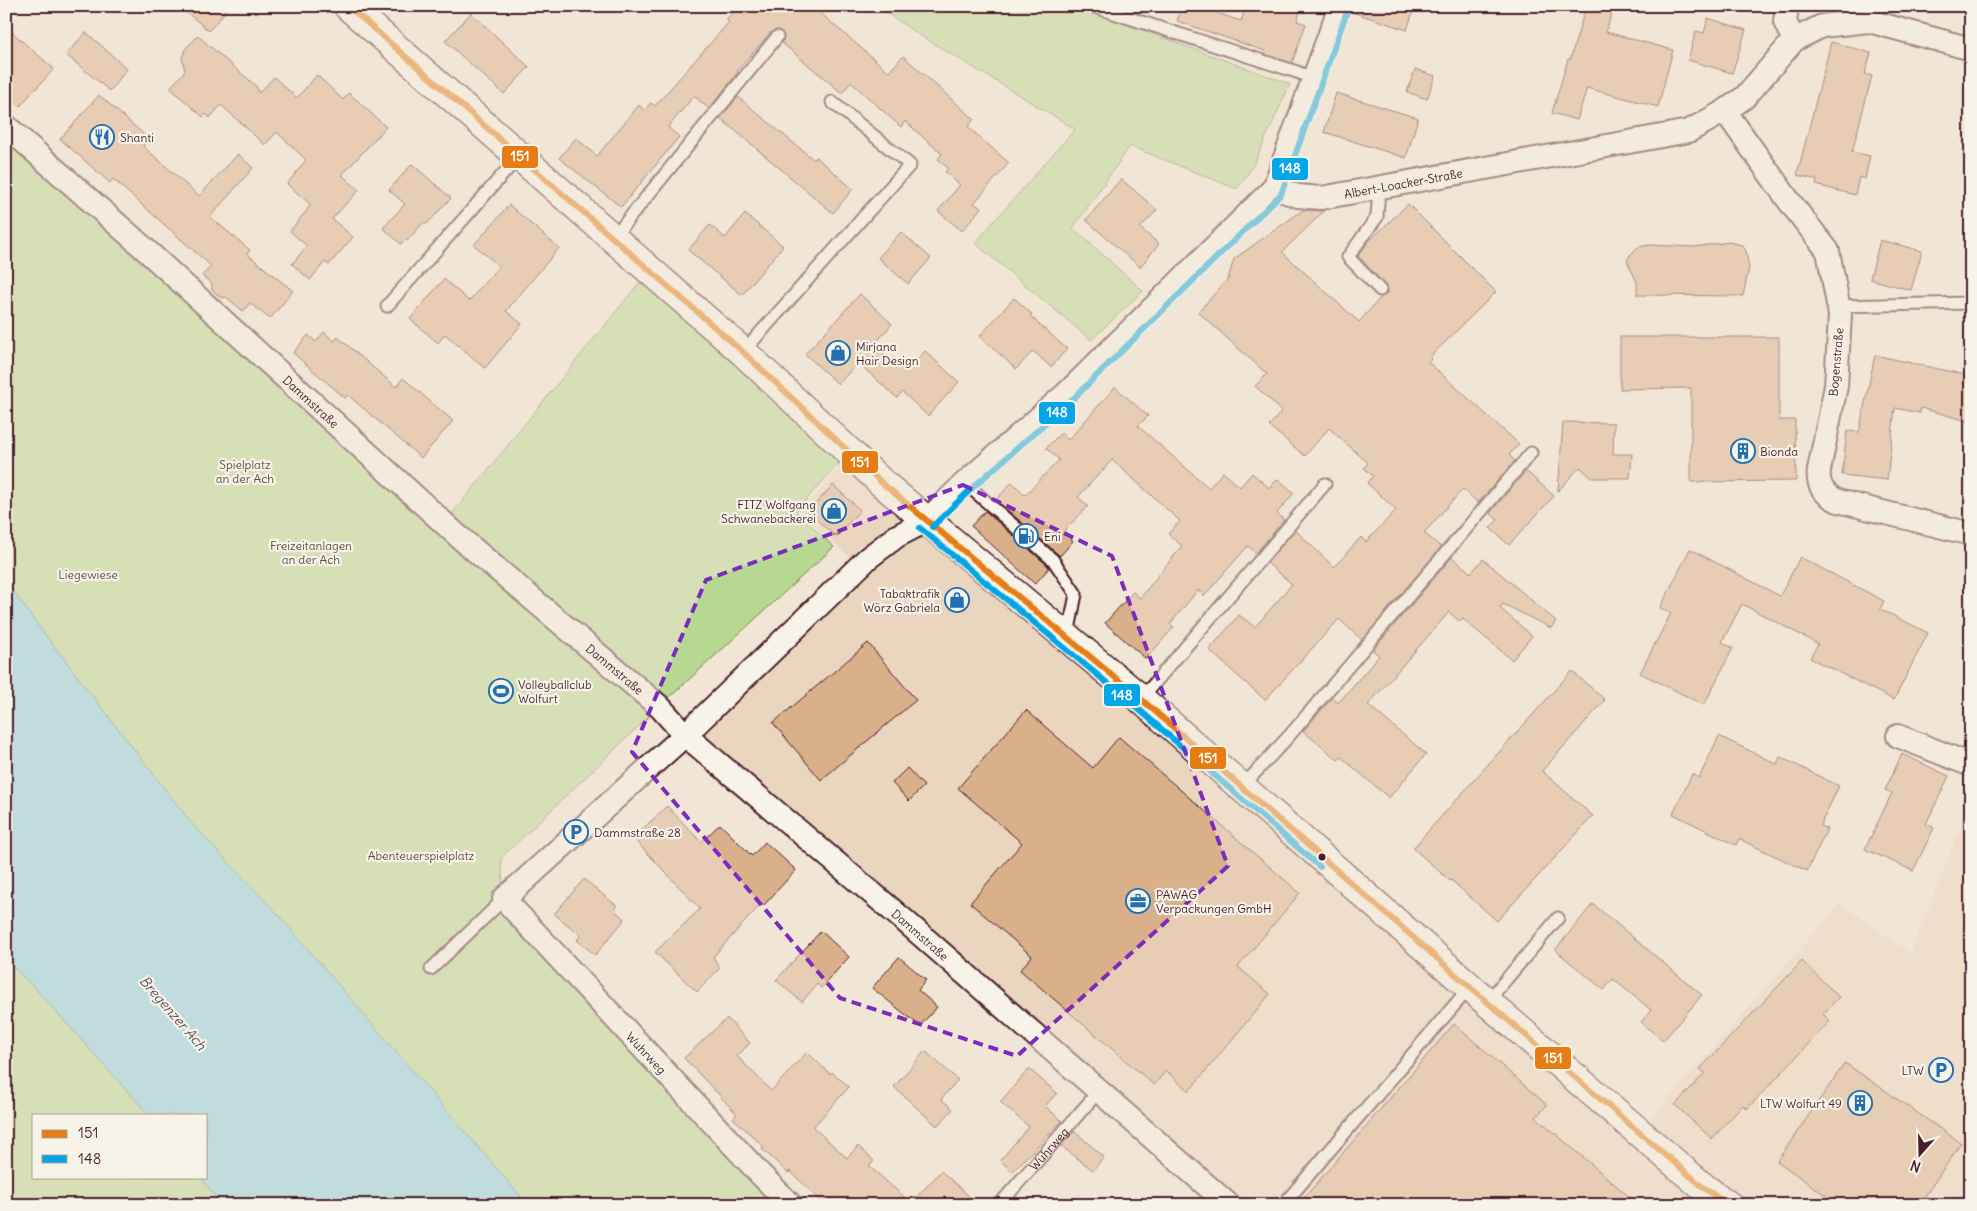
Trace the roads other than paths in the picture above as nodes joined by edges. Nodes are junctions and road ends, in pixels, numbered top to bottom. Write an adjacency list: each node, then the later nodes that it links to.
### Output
1 (348, 6): 12 (main road)
2 (1092, 6): 8 (lane)
3 (1340, 6): 8 (street)
4 (1787, 6): 6 (street)
5 (777, 37): 15 (lane)
6 (1794, 40): 7 (street, Albert-Loacker-Straße); 10 (street, Albert-Loacker-Straße)
7 (1971, 49)
8 (1314, 80): 13 (street)
9 (832, 102): 20 (lane)
10 (1724, 111): 14 (street, Albert-Loacker-Straße); 19 (street, Bogenstraße)
11 (6, 126): 28 (street, Dammstraße)
12 (520, 155): 15 (main road); 18 (lane)
13 (1274, 188): 14 (street, Albert-Loacker-Straße); 22 (street)
14 (1379, 188): 16 (lane)
15 (613, 238): 20 (main road)
16 (1380, 290)
17 (1971, 302): 19 (lane)
18 (387, 306)
19 (1838, 306): 25 (street, Bogenstraße)
20 (743, 352): 24 (main road)
21 (1531, 453): 31 (lane)
22 (965, 483): 24 (street); 26 (lane)
23 (1325, 484): 27 (lane)
24 (926, 521): 26 (main road); 28 (street)
25 (1971, 534)
26 (1067, 637): 27 (main road)
27 (1141, 699): 31 (main road)
28 (685, 735): 32 (street); 36 (street, Dammstraße)
29 (1898, 736): 30 (street)
30 (1971, 764)
31 (1243, 786): 35 (main road)
32 (504, 899): 34 (lane); 37 (street, Wuhrweg)
33 (1558, 918): 35 (lane)
34 (431, 969)
35 (1478, 994): 40 (lane); 41 (main road)
36 (1098, 1092): 38 (lane, Wuhrweg); 39 (street, Dammstraße)
37 (791, 1205)
38 (998, 1205)
39 (1229, 1205)
40 (1283, 1205)
41 (1728, 1205)

